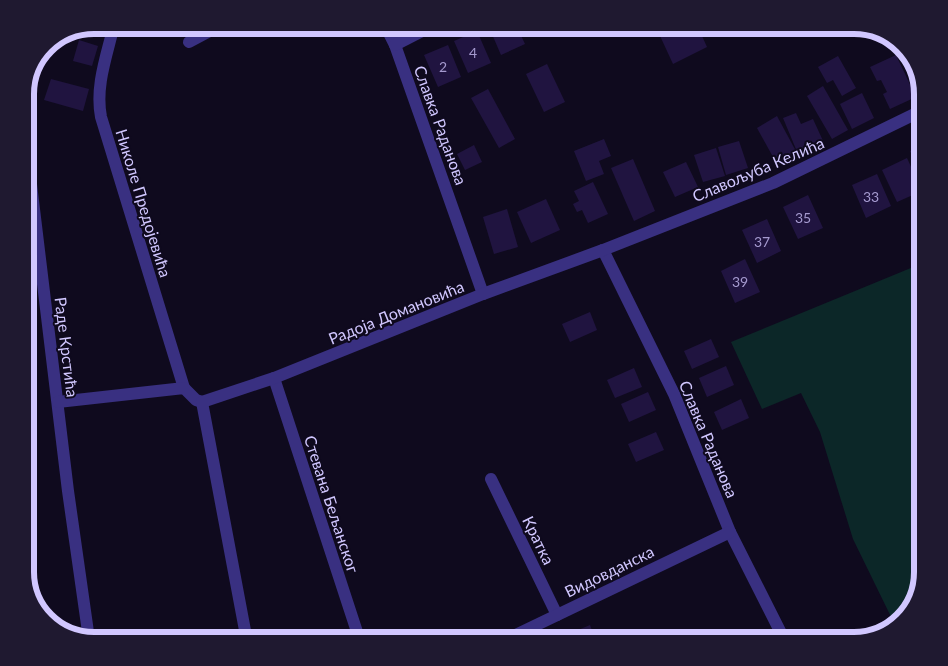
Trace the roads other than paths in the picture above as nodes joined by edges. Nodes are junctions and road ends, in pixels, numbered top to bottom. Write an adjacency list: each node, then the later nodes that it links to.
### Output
1 (112, 34): 12 (street, Николе Предојевића)
2 (205, 34): 5 (street)
3 (390, 34): 6 (street, Славка Раданова)
4 (416, 34): 6 (street)
5 (189, 42)
6 (395, 45): 10 (street, Славка Раданова)
7 (914, 114): 9 (street, Славољуба Келића)
8 (34, 220): 13 (street, Раде Крстића)
9 (603, 250): 10 (street, Радоја Домановића); 16 (street, Славка Раданова)
10 (484, 294): 11 (street, Радоја Домановића)
11 (274, 378): 14 (street, Радоја Домановића); 20 (street, Стевана Бељанског)
12 (184, 388): 13 (street); 14 (street)
13 (58, 402): 18 (street, Раде Крстића)
14 (202, 402): 19 (street)
15 (492, 479): 17 (street, Кратка)
16 (730, 532): 17 (street, Видовданска); 22 (street, Славка Раданова)
17 (556, 615): 21 (street, Видовданска)
18 (88, 632)
19 (245, 632)
20 (357, 632)
21 (521, 632)
22 (781, 632)

